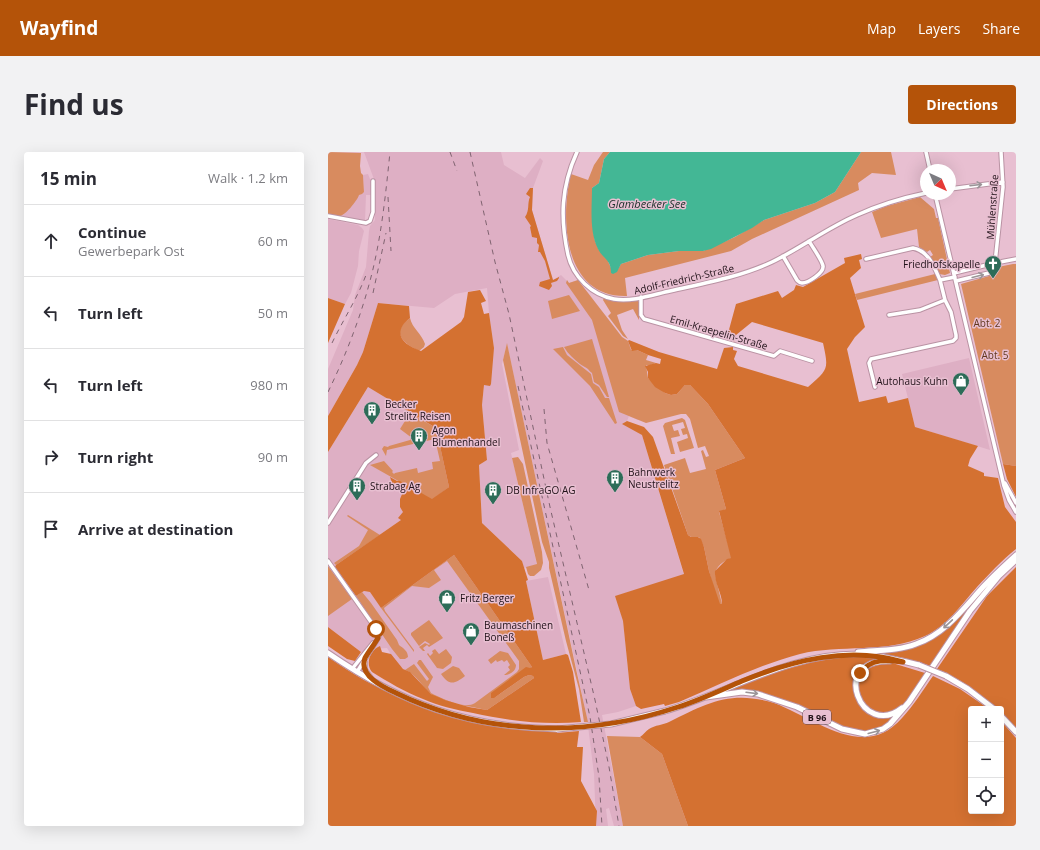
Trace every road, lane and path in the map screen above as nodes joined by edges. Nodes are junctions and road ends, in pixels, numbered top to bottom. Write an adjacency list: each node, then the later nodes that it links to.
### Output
1 (577, 152): 19 (street, Adolf-Friedrich-Straße)
2 (926, 152): 4 (street)
3 (1001, 152): 6 (street, Mühlenstraße)
4 (929, 164)
5 (373, 181): 10 (street)
6 (1003, 182): 7 (street, one-way to 6); 15 (street, Mühlenstraße)
7 (956, 188)
8 (920, 194): 11 (street, Adolf-Friedrich-Straße)
9 (936, 200): 16 (street)
10 (328, 216)
11 (809, 241): 12 (street, Adolf-Friedrich-Straße); 12 (street)
12 (783, 256): 19 (street, Adolf-Friedrich-Straße)
13 (866, 259): 17 (street)
14 (1016, 259): 15 (street)
15 (995, 263): 16 (street); 18 (street, one-way to 15)
16 (955, 275): 17 (street); 18 (street)
17 (940, 280): 20 (street)
18 (956, 281): 25 (street)
19 (641, 298): 22 (street, Emil-Kraepelin-Straße)
20 (945, 300): 21 (street); 23 (street)
21 (889, 315)
22 (812, 361)
23 (874, 386)
24 (376, 455): 28 (street)
25 (999, 464): 26 (street); 27 (street)
26 (1016, 503)
27 (1016, 512)
28 (328, 522)
29 (1016, 555): 32 (main road, B 96)
30 (1016, 560): 33 (main road, B 96)
31 (328, 561): 34 (street)
32 (1000, 570): 33 (main road, B 96); 36 (main road, B 96, one-way to 36)
33 (970, 611): 42 (main road, B 96)
34 (377, 640): 37 (street); 39 (street)
35 (328, 653): 39 (main road, B 96)
36 (842, 655): 38 (main road, B 96); 41 (main road, B 96)
37 (365, 660): 39 (street); 40 (street)
38 (903, 662): 42 (main road, B 96); 43 (main road, B 96, bridge)
39 (354, 671): 40 (main road, B 96)
40 (375, 683): 41 (main road, B 96, bridge)
41 (706, 696): 42 (main road, B 96, one-way to 42)
42 (909, 702)
43 (990, 706)
44 (1004, 719): 45 (main road)
45 (1016, 732)

